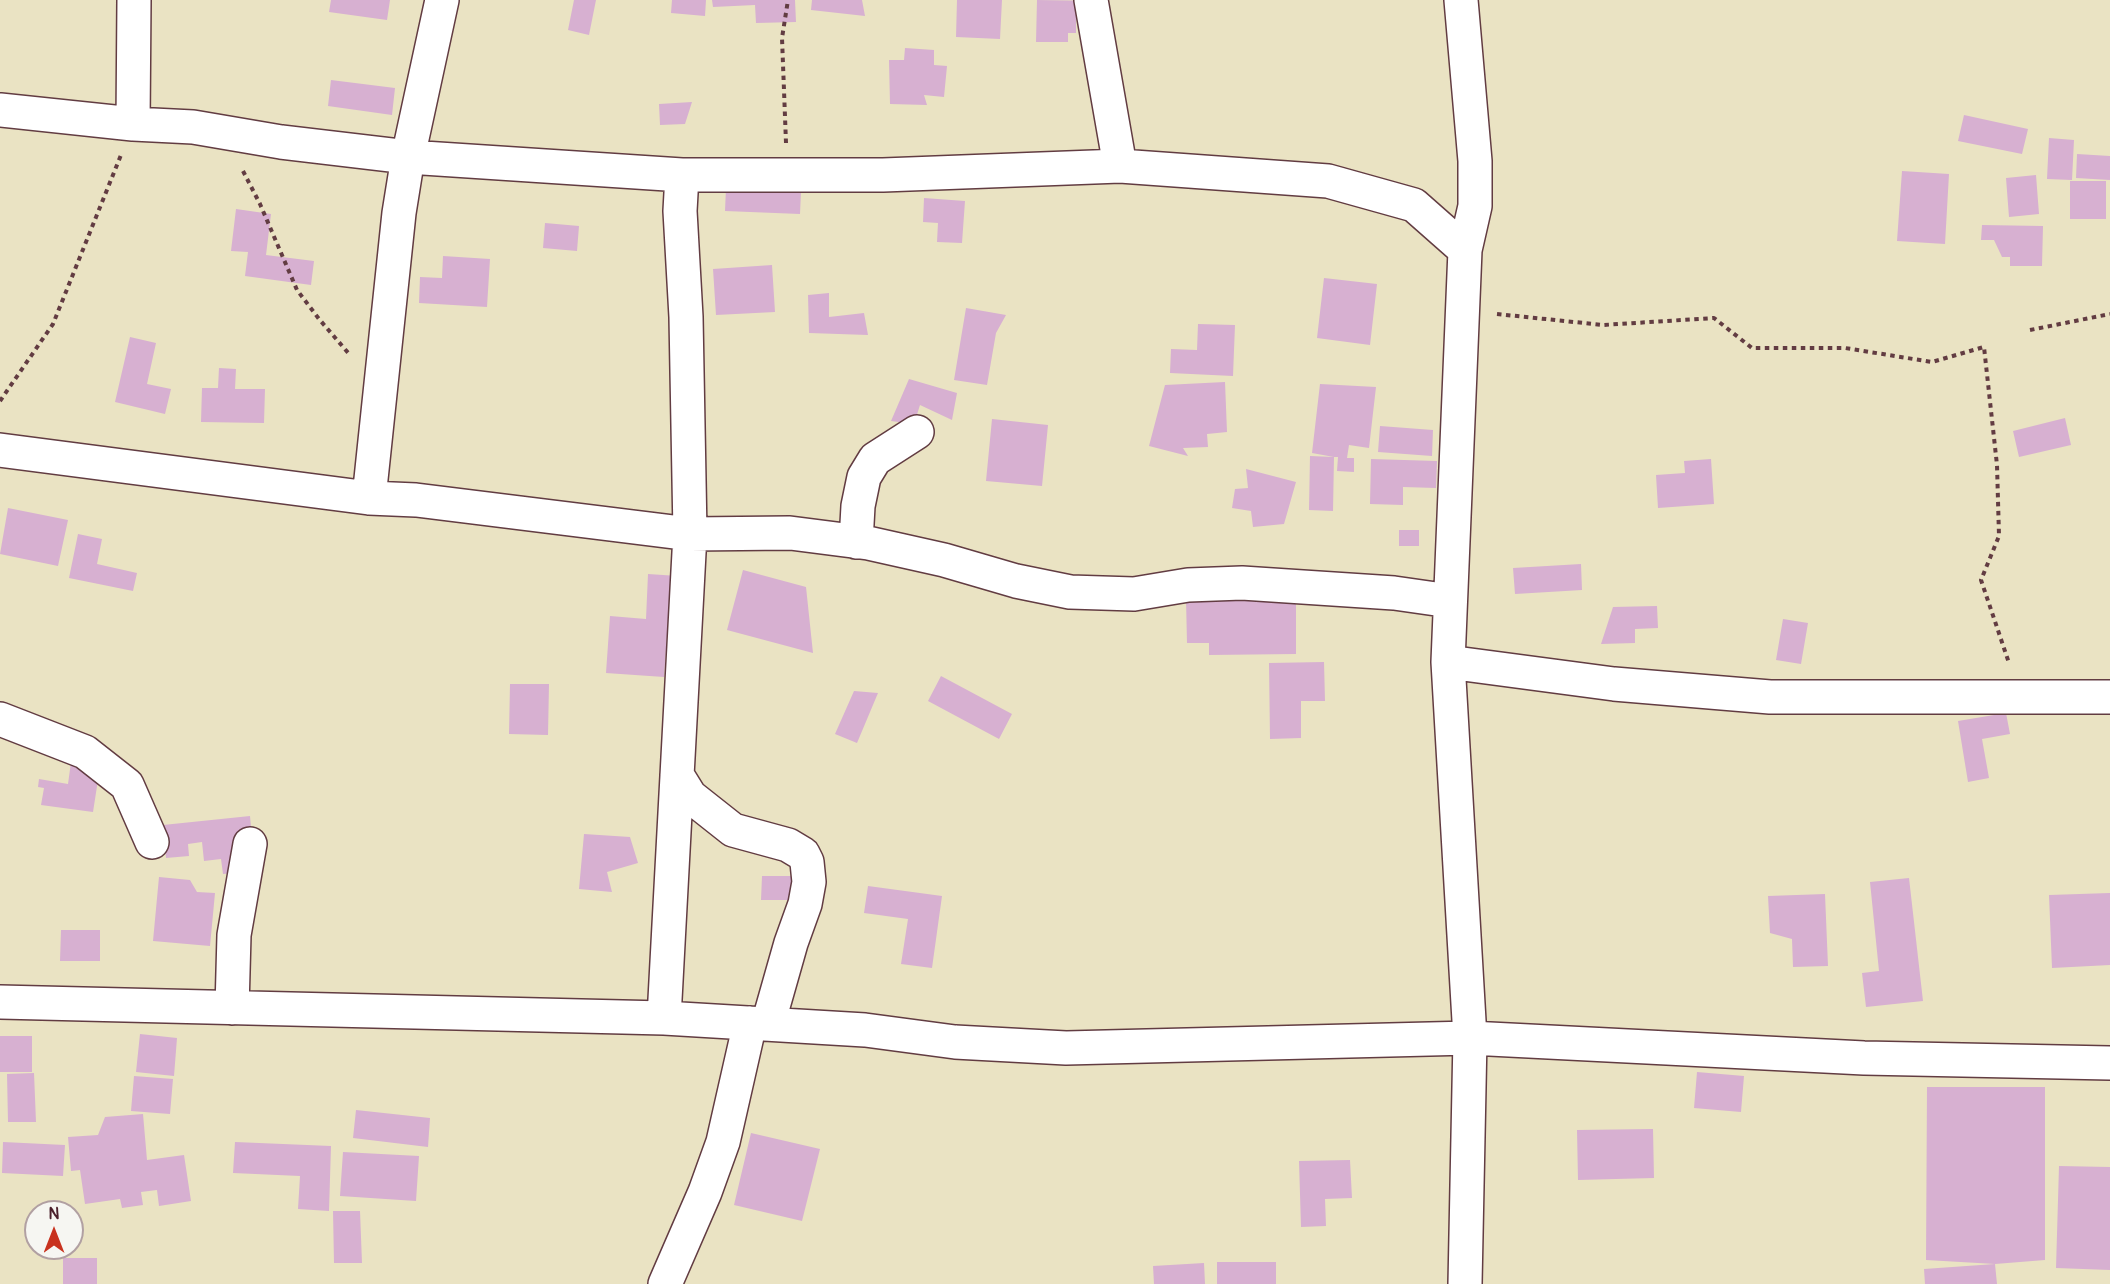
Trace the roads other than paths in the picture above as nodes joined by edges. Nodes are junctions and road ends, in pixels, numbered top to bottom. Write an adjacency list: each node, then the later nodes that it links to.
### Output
1 (134, 0): 6 (street)
2 (442, 0): 7 (street)
3 (1091, 0): 8 (street)
4 (1461, 0): 10 (street)
5 (0, 110): 6 (street)
6 (134, 124): 7 (street)
7 (408, 157): 9 (street); 13 (street)
8 (1120, 166): 9 (street); 10 (street)
9 (682, 175): 14 (street)
10 (1465, 250): 16 (street)
11 (917, 432): 15 (street)
12 (0, 450): 13 (street)
13 (369, 498): 14 (street)
14 (690, 534): 15 (street); 20 (street)
15 (856, 542): 16 (street)
16 (1450, 601): 17 (street)
17 (1448, 662): 18 (street); 27 (street)
18 (2110, 697)
19 (0, 719): 21 (street)
20 (677, 774): 25 (street); 26 (street)
21 (152, 842)
22 (250, 844): 24 (street)
23 (0, 1002): 24 (street)
24 (232, 1008): 25 (street)
25 (664, 1018): 26 (street)
26 (759, 1023): 27 (street); 29 (street)
27 (1470, 1038): 28 (street); 30 (street)
28 (2110, 1064)
29 (665, 1284)
30 (1465, 1284)

